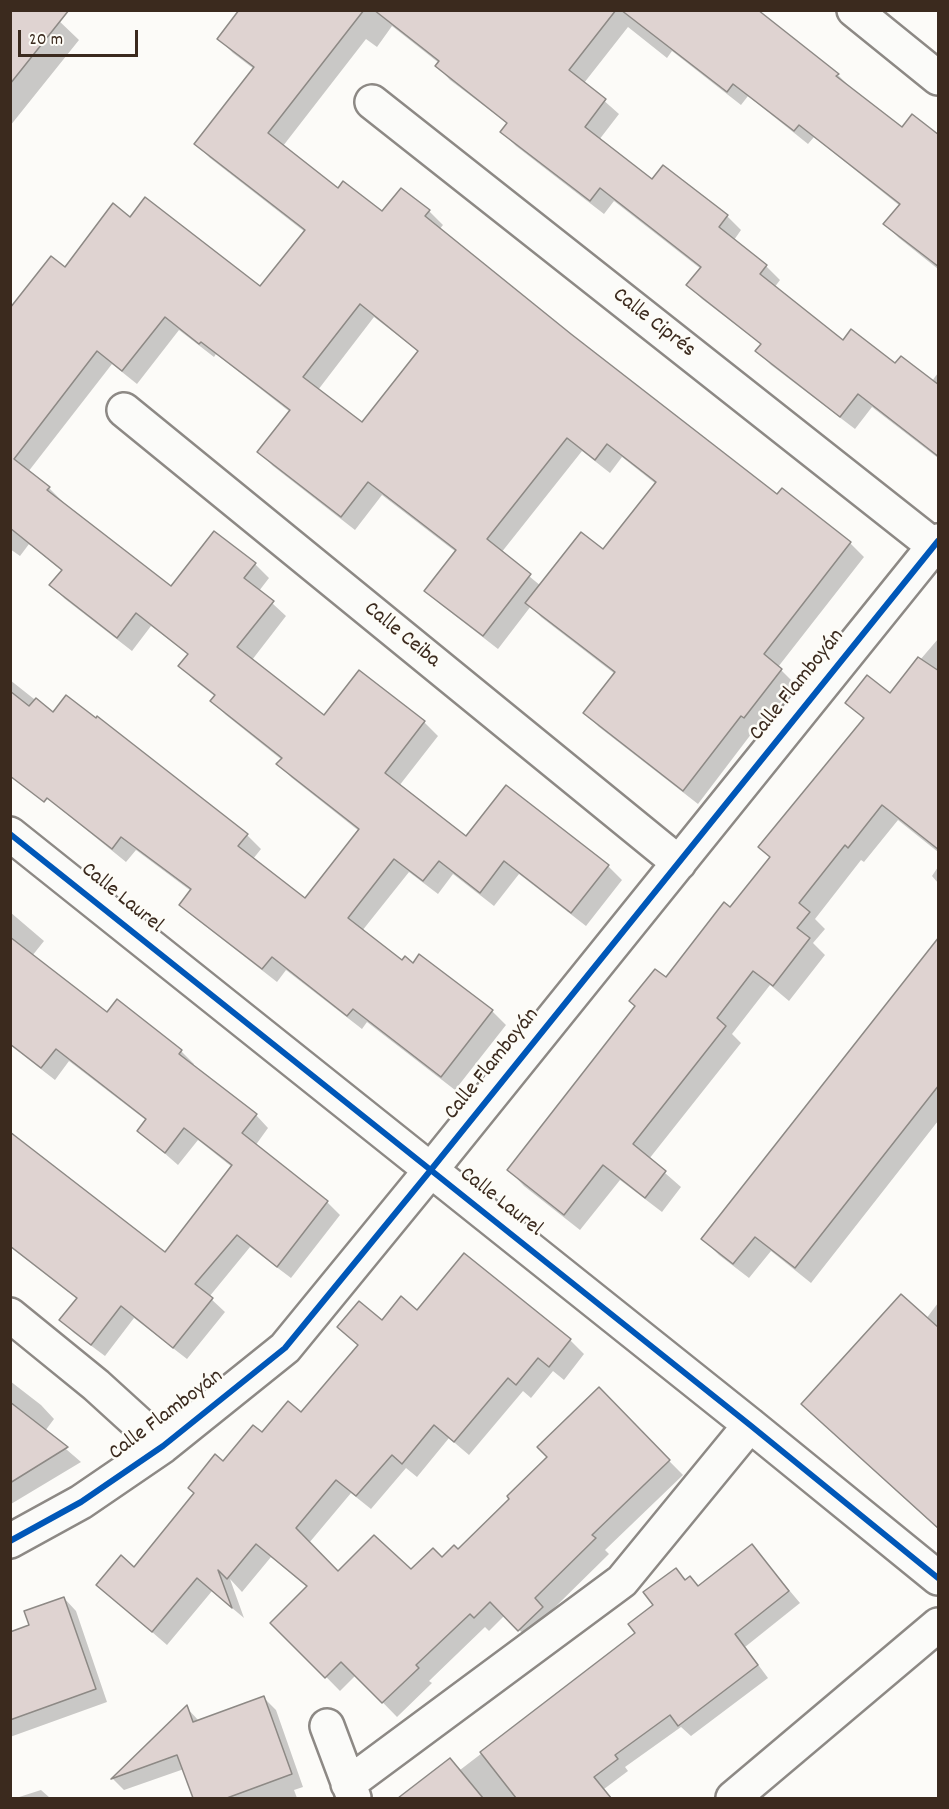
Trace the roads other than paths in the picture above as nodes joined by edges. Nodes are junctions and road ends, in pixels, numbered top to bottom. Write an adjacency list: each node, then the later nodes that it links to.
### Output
1 (854, 10): 2 (street)
2 (939, 78)
3 (372, 102): 5 (street, Calle Ciprés)
4 (124, 410): 7 (street, Calle Ceiba)
5 (936, 544): 7 (street, Calle Flamboyán)
6 (10, 834): 8 (street, Calle Laurel)
7 (679, 863): 8 (street, Calle Flamboyán)
8 (430, 1171): 10 (street, Calle Laurel); 11 (street, Calle Flamboyán)
9 (10, 1316): 11 (street)
10 (750, 1425): 13 (street, Calle Laurel); 16 (street)
11 (163, 1446): 12 (street, Calle Flamboyán)
12 (10, 1541)
13 (939, 1578)
14 (939, 1625): 17 (street)
15 (327, 1726): 16 (street)
16 (351, 1791)
17 (733, 1798)

